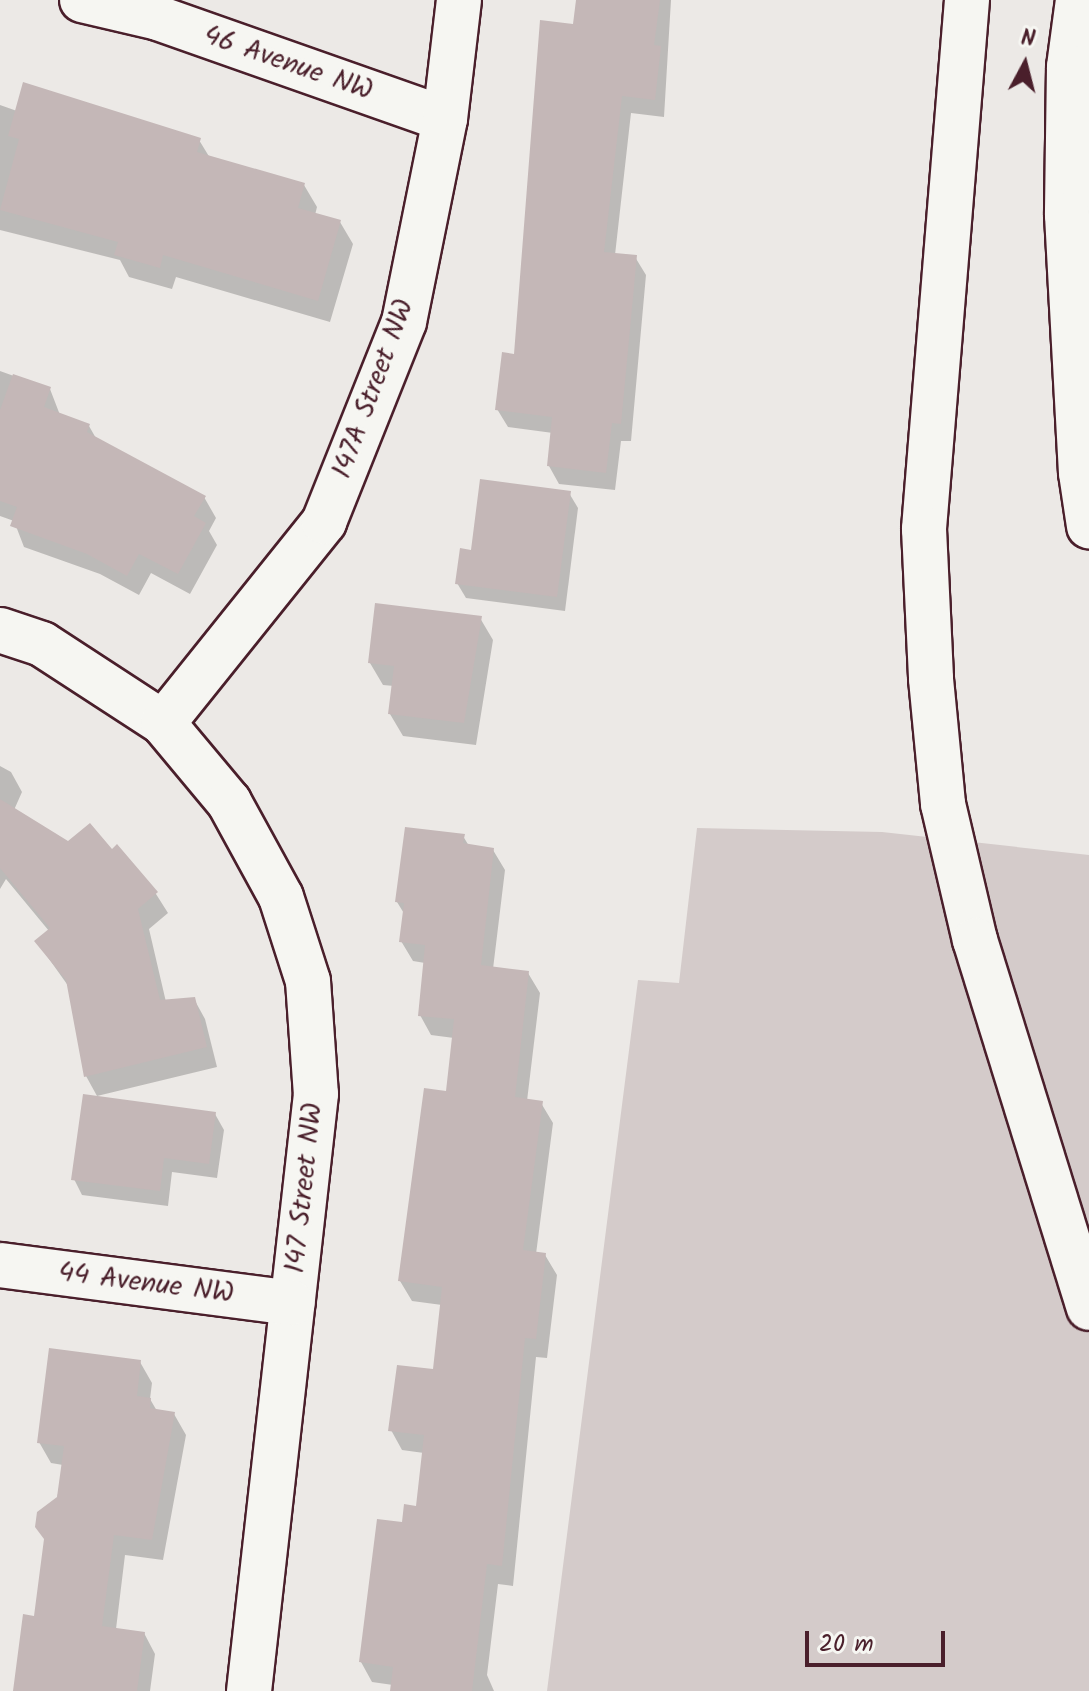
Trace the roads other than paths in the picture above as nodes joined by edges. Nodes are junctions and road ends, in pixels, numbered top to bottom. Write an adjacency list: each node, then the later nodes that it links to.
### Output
1 (82, 0): 5 (main road, 46 Avenue NW)
2 (459, 0): 5 (main road, 147A Street NW)
3 (967, 0): 11 (main road)
4 (1078, 0): 6 (main road)
5 (445, 119): 8 (main road, 147A Street NW)
6 (1089, 526)
7 (0, 630): 8 (main road, 147 Street NW)
8 (163, 723): 10 (main road, 147 Street NW)
9 (0, 1265): 10 (main road, 44 Avenue NW)
10 (293, 1303): 12 (main road, 147 Street NW)
11 (1089, 1308)
12 (249, 1691)

